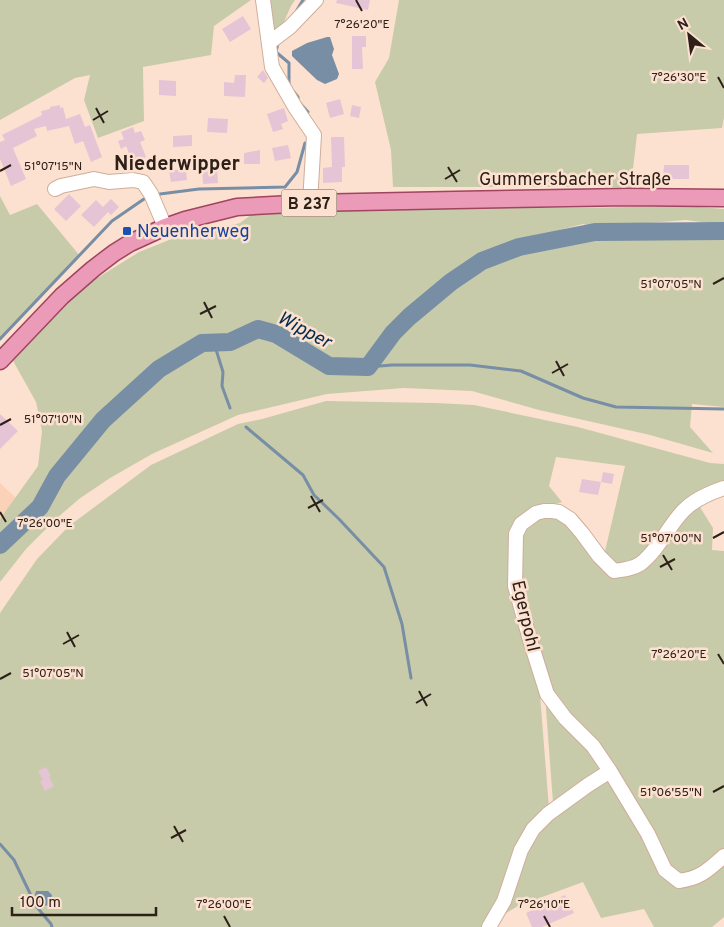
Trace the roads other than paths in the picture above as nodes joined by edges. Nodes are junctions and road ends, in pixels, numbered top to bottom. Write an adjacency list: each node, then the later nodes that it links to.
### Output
1 (264, 0): 3 (street)
2 (316, 0): 3 (street)
3 (269, 43): 6 (street)
4 (55, 189): 7 (street)
5 (724, 198): 6 (main road, Gummersbacher Straße / B 237)
6 (310, 203): 7 (main road, Gummersbacher Straße / B 237)
7 (165, 227): 8 (main road, Gummersbacher Straße / B 237)
8 (0, 361)
9 (724, 488): 10 (street, Egerpohl)
10 (610, 771): 11 (street, Egerpohl); 12 (street)
11 (724, 856)
12 (489, 927)

